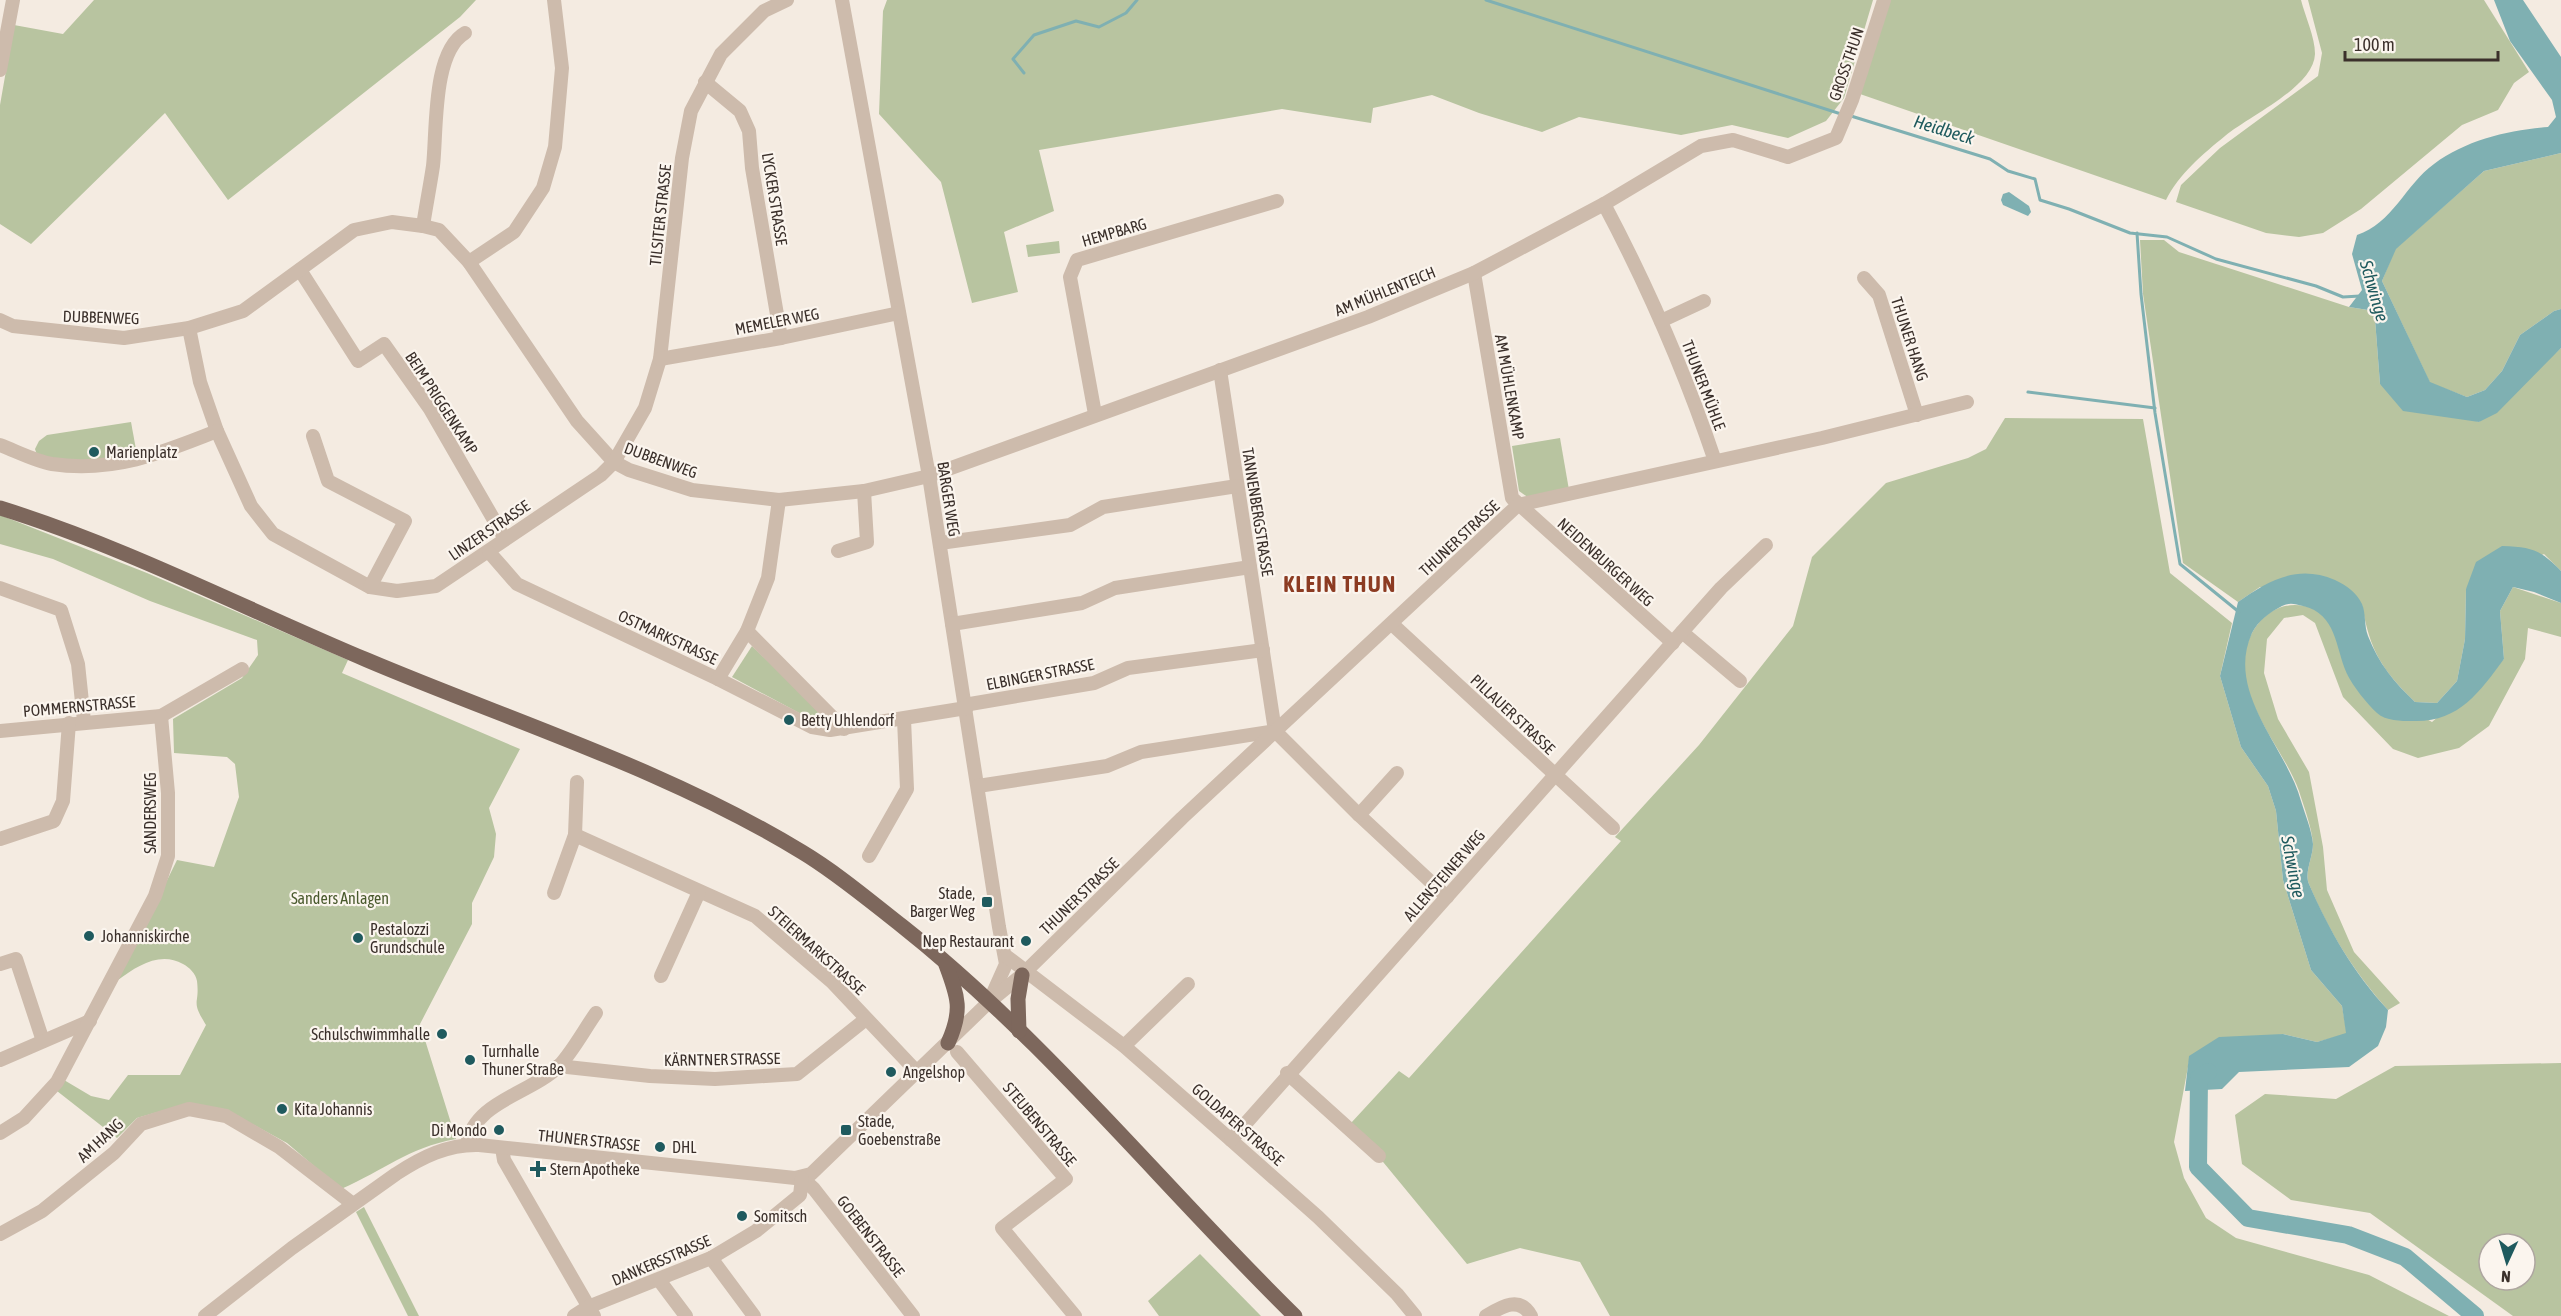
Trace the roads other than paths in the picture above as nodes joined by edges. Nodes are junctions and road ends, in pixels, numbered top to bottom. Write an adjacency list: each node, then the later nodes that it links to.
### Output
1 (13, 0): 7 (street)
2 (554, 0): 13 (street)
3 (787, 0): 8 (street, TILSITER STRASSE)
4 (842, 0): 18 (street, BARGER WEG)
5 (1884, 0): 9 (street, GROSS THUN)
6 (465, 33): 12 (street)
7 (0, 70)
8 (705, 82): 22 (street, LYCKER STRASSE); 23 (street, TILSITER STRASSE)
9 (1836, 138): 11 (street, AM MÜHLENTEICH)
10 (1276, 201): 26 (street, HEMPBARG)
11 (1604, 204): 15 (street, AM MÜHLENTEICH); 20 (street, THUNER MÜHLE)
12 (423, 226): 13 (street, DUBBENWEG); 14 (street, DUBBENWEG)
13 (468, 262): 32 (street, DUBBENWEG)
14 (300, 270): 21 (street, DUBBENWEG); 39 (street, BEIM PRIGGENKAMP)
15 (1474, 273): 24 (street, AM MÜHLENTEICH); 37 (street, AM MÜHLENKAMP)
16 (1864, 278): 27 (street, THUNER HANG)
17 (1704, 301): 20 (street)
18 (899, 313): 22 (street, MEMELER WEG); 33 (street, BARGER WEG)
19 (0, 320): 21 (street, DUBBENWEG)
20 (1661, 321): 31 (street, THUNER MÜHLE)
21 (189, 328): 28 (street, LINZER STRASSE)
22 (781, 338): 23 (street, MEMELER WEG)
23 (660, 359): 32 (street, TILSITER STRASSE)
24 (1220, 369): 26 (street, AM MÜHLENTEICH); 34 (street, TANNENBERGSTRASSE)
25 (1967, 402): 27 (street, THUNER STRASSE)
26 (1095, 414): 33 (street, AM MÜHLENTEICH)
27 (1917, 415): 31 (street, THUNER STRASSE)
28 (217, 431): 30 (street); 45 (street, LINZER STRASSE)
29 (313, 436): 45 (street)
30 (0, 445)
31 (1715, 461): 37 (street, THUNER STRASSE)
32 (614, 462): 36 (street, DUBBENWEG); 39 (street, LINZER STRASSE)
33 (929, 476): 35 (street, DUBBENWEG); 40 (street, BARGER WEG)
34 (1237, 486): 40 (street); 44 (street, TANNENBERGSTRASSE)
35 (864, 490): 36 (street, DUBBENWEG); 42 (street)
36 (779, 500): 49 (street)
37 (1518, 505): 48 (street, THUNER STRASSE); 51 (street, NEIDENBURGER WEG)
38 (0, 508): 77 (main road)
39 (505, 539): 43 (street, LINZER STRASSE)
40 (940, 543): 47 (street, BARGER WEG)
41 (1766, 545): 50 (street, ALLENSTEINER WEG)
42 (838, 551)
43 (489, 552): 45 (street, LINZER STRASSE); 54 (street, OSTMARKSTRASSE)
44 (1250, 567): 47 (street); 52 (street, TANNENBERGSTRASSE)
45 (370, 586)
46 (0, 588): 59 (street)
47 (952, 624): 56 (street, BARGER WEG)
48 (1392, 624): 63 (street, THUNER STRASSE); 65 (street, PILLAUER STRASSE)
49 (747, 630): 54 (street); 61 (street)
50 (1682, 632): 51 (street, ALLENSTEINER WEG); 55 (street)
51 (1672, 643): 65 (street, ALLENSTEINER WEG)
52 (1263, 650): 56 (street, ELBINGER STRASSE); 63 (street, TANNENBERGSTRASSE)
53 (242, 669): 57 (street)
54 (718, 679): 61 (street, OSTMARKSTRASSE)
55 (1740, 681)
56 (966, 708): 58 (street, OSTMARKSTRASSE); 67 (street, BARGER WEG)
57 (161, 716): 59 (street, POMMERNSTRASSE); 85 (street, SANDERSWEG)
58 (904, 719): 61 (street, OSTMARKSTRASSE); 72 (street)
59 (84, 721): 60 (street, POMMERNSTRASSE)
60 (69, 723): 62 (street, POMMERNSTRASSE); 71 (street)
61 (844, 729)
62 (0, 730)
63 (1275, 731): 67 (street); 68 (street); 79 (street, THUNER STRASSE)
64 (1397, 773): 68 (street)
65 (1555, 775): 69 (street, PILLAUER STRASSE); 75 (street, ALLENSTEINER WEG)
66 (577, 782): 70 (street)
67 (978, 786): 76 (street, BARGER WEG)
68 (1359, 815): 75 (street)
69 (1612, 828)
70 (575, 835): 73 (street); 74 (street, STEIERMARKSTRASSE)
71 (0, 839)
72 (869, 856)
73 (554, 892)
74 (699, 892): 80 (street); 84 (street, STEIERMARKSTRASSE)
75 (1447, 897): 93 (street, ALLENSTEINER WEG)
76 (1006, 957): 79 (street, GOLDAPER STRASSE); 82 (street)
77 (945, 962): 82 (main road); 89 (main road)
78 (0, 964): 87 (street)
79 (1024, 973): 82 (street, THUNER STRASSE); 86 (main road); 88 (street, GOLDAPER STRASSE)
80 (661, 976)
81 (1188, 984): 88 (street)
82 (989, 1002): 86 (main road); 89 (street, THUNER STRASSE)
83 (596, 1013): 91 (street)
84 (866, 1019): 91 (street, KÄRNTNER STRASSE); 92 (street, STEIERMARKSTRASSE)
85 (90, 1021): 87 (street); 94 (street, SANDERSWEG)
86 (1019, 1031): 111 (main road)
87 (43, 1041): 90 (street)
88 (1124, 1046): 95 (street, GOLDAPER STRASSE)
89 (953, 1047): 92 (street, THUNER STRASSE); 110 (street, STEUBENSTRASSE)
90 (0, 1060)
91 (558, 1066): 96 (street)
92 (918, 1072): 99 (street, THUNER STRASSE)
93 (1287, 1073): 95 (street, ALLENSTEINER WEG); 98 (street)
94 (0, 1133)
95 (1231, 1140): 112 (street, GOLDAPER STRASSE)
96 (467, 1145): 97 (street, THUNER STRASSE); 100 (street, THUNER STRASSE)
97 (502, 1148): 99 (street, THUNER STRASSE); 104 (street)
98 (1379, 1156)
99 (802, 1178): 102 (street, DANKERSSTRASSE); 109 (street, GOEBENSTRASSE)
100 (353, 1204): 101 (street, AM HANG); 105 (street, THUNER STRASSE)
101 (0, 1234)
102 (711, 1258): 103 (street, DANKERSSTRASSE); 108 (street)
103 (659, 1280): 104 (street, DANKERSSTRASSE); 107 (street)
104 (591, 1311): 106 (street, DANKERSSTRASSE)
105 (205, 1316)
106 (574, 1316)
107 (686, 1316)
108 (754, 1316)
109 (913, 1316)
110 (1075, 1316)
111 (1295, 1316)
112 (1415, 1316)
113 (1486, 1316): 114 (street)
114 (1531, 1316)

